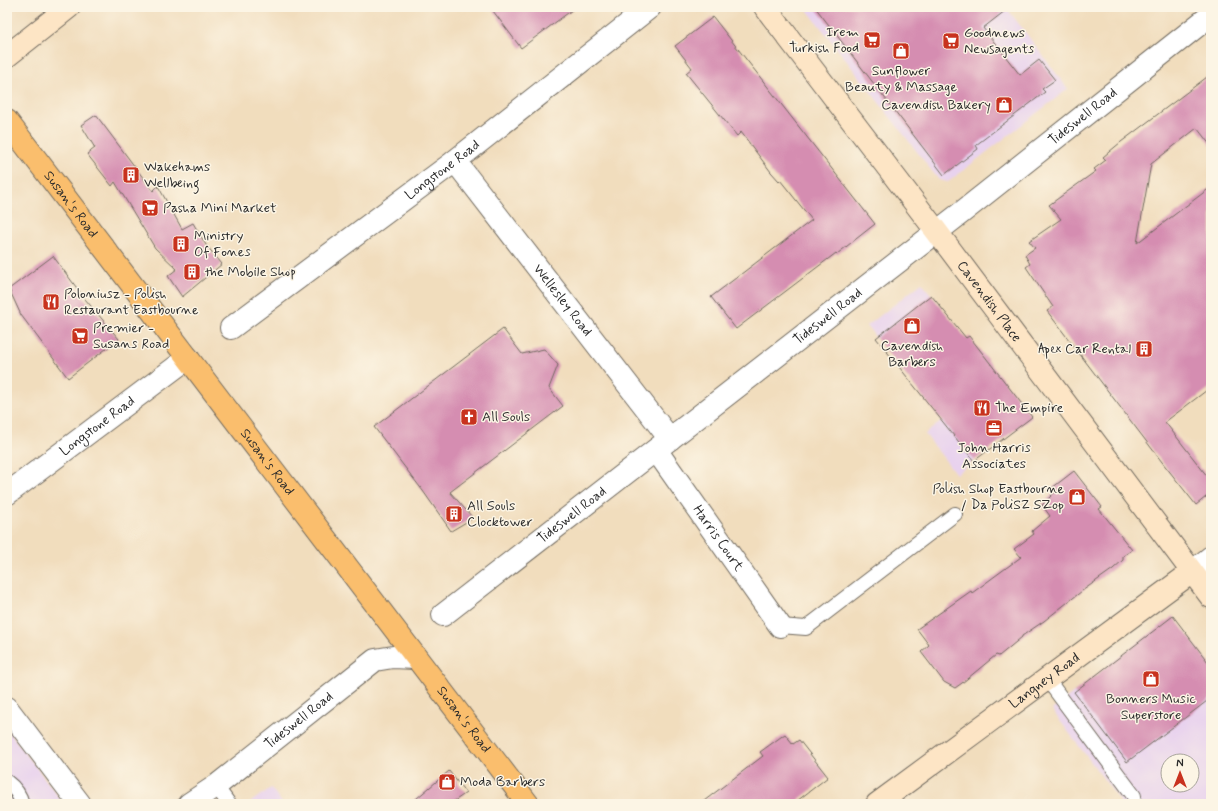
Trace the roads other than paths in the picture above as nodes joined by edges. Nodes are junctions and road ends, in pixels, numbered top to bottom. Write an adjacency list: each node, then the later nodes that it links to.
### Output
1 (69, 7): 5 (street)
2 (650, 7): 7 (street, Longstone Road)
3 (765, 7): 8 (street, Cavendish Place)
4 (1211, 15): 8 (street, Tideswell Road)
5 (7, 56)
6 (7, 120): 10 (main road, Susan's Road)
7 (455, 161): 9 (street, Longstone Road); 11 (street, Wellesley Road)
8 (937, 232): 11 (street, Tideswell Road); 15 (street, Cavendish Place)
9 (231, 328)
10 (188, 358): 12 (street, Longstone Road); 19 (main road, Susan's Road)
11 (663, 445): 17 (street, Tideswell Road); 18 (street, Harris Court)
12 (7, 494)
13 (955, 514): 18 (lane)
14 (1211, 557): 15 (street, Langney Road)
15 (1192, 572): 16 (street, Cavendish Place); 20 (street, Langney Road)
16 (1211, 597)
17 (443, 615)
18 (780, 626)
19 (416, 658): 23 (street, Tideswell Road); 30 (main road, Susan's Road)
20 (1047, 679): 25 (lane); 31 (street, Langney Road)
21 (7, 708): 27 (street)
22 (7, 782): 26 (lane)
23 (216, 786): 28 (street, Tideswell Road); 29 (lane)
24 (7, 787): 26 (lane)
25 (1134, 796)
26 (22, 804)
27 (80, 804)
28 (189, 804)
29 (229, 804)
30 (528, 804)
31 (877, 804)

